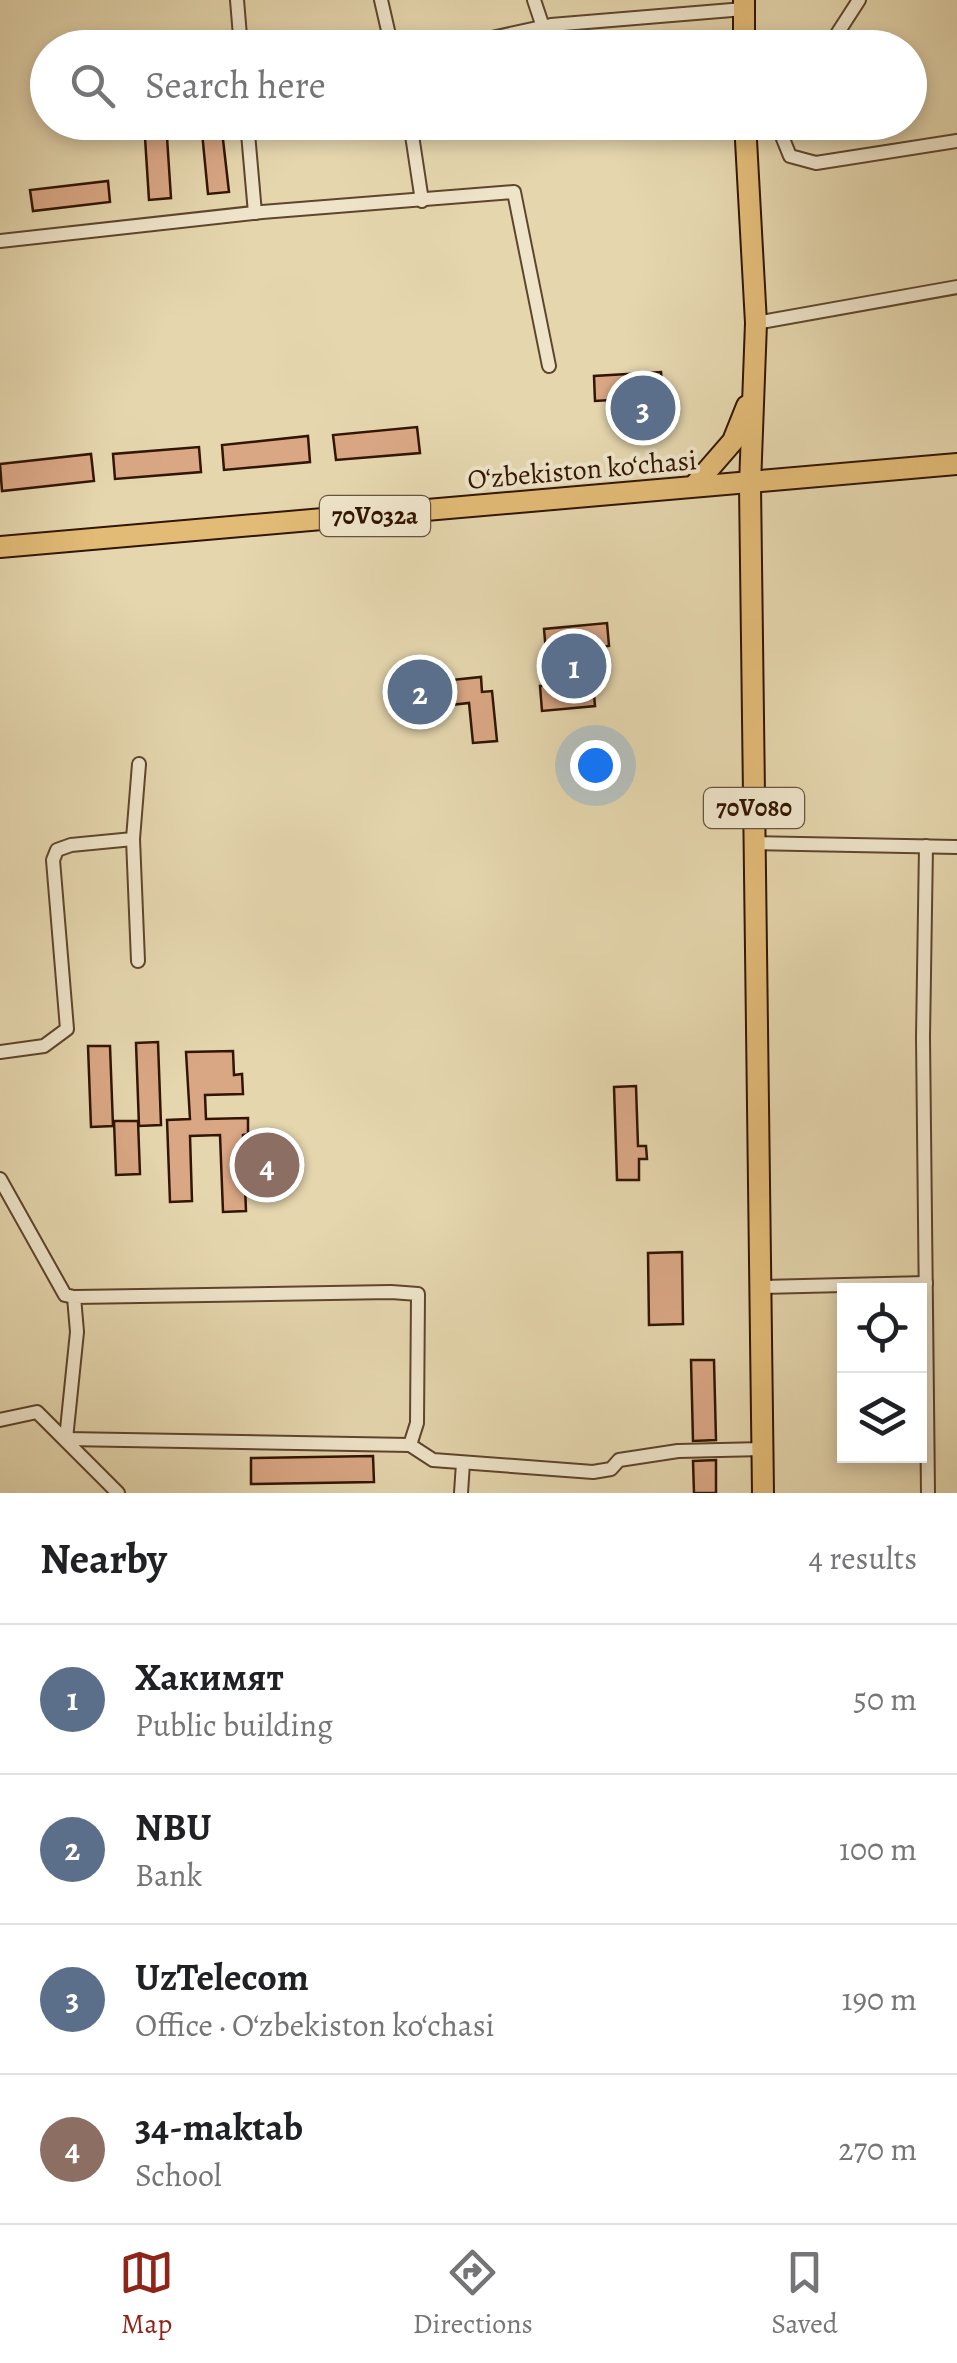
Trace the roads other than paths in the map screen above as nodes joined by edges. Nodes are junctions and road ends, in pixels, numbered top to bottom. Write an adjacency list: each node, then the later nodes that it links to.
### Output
1 (237, 0): 7 (street)
2 (381, 0): 8 (street)
3 (534, 0): 6 (street)
4 (859, 0): 10 (street)
5 (744, 5): 6 (street)
6 (543, 27): 9 (street)
7 (240, 30)
8 (388, 30)
9 (529, 30)
10 (840, 30)
11 (249, 140): 17 (street)
12 (413, 140): 16 (street)
13 (747, 140): 20 (main road, 70V080)
14 (785, 140): 15 (street)
15 (957, 141)
16 (422, 201): 17 (street); 21 (street)
17 (255, 213): 18 (street)
18 (0, 240)
19 (957, 287): 20 (street)
20 (756, 323): 22 (main road, 70V080)
21 (549, 366)
22 (754, 390): 24 (main road, 70V080); 25 (main road)
23 (957, 464): 24 (main road, 70V032a)
24 (750, 485): 25 (main road, O‘zbekiston ko‘chasi / 70V032a); 29 (main road, 70V080)
25 (694, 486): 26 (main road, O‘zbekiston ko‘chasi / 70V032a)
26 (0, 548)
27 (139, 764): 28 (street)
28 (132, 840): 32 (street); 33 (street)
29 (754, 843): 30 (street); 37 (main road, 70V080)
30 (926, 846): 31 (street); 35 (street)
31 (957, 847)
32 (138, 960)
33 (0, 1052)
34 (0, 1179): 38 (street)
35 (926, 1283)
36 (837, 1285): 37 (street)
37 (760, 1287): 43 (main road, 70V080)
38 (74, 1297): 41 (street); 42 (street)
39 (927, 1373): 48 (street)
40 (0, 1420): 41 (street)
41 (66, 1439): 42 (street); 45 (street)
42 (410, 1445): 44 (street)
43 (763, 1449): 44 (street); 47 (main road, 70V080)
44 (463, 1462): 46 (street)
45 (118, 1493)
46 (461, 1493)
47 (763, 1493)
48 (928, 1493)

